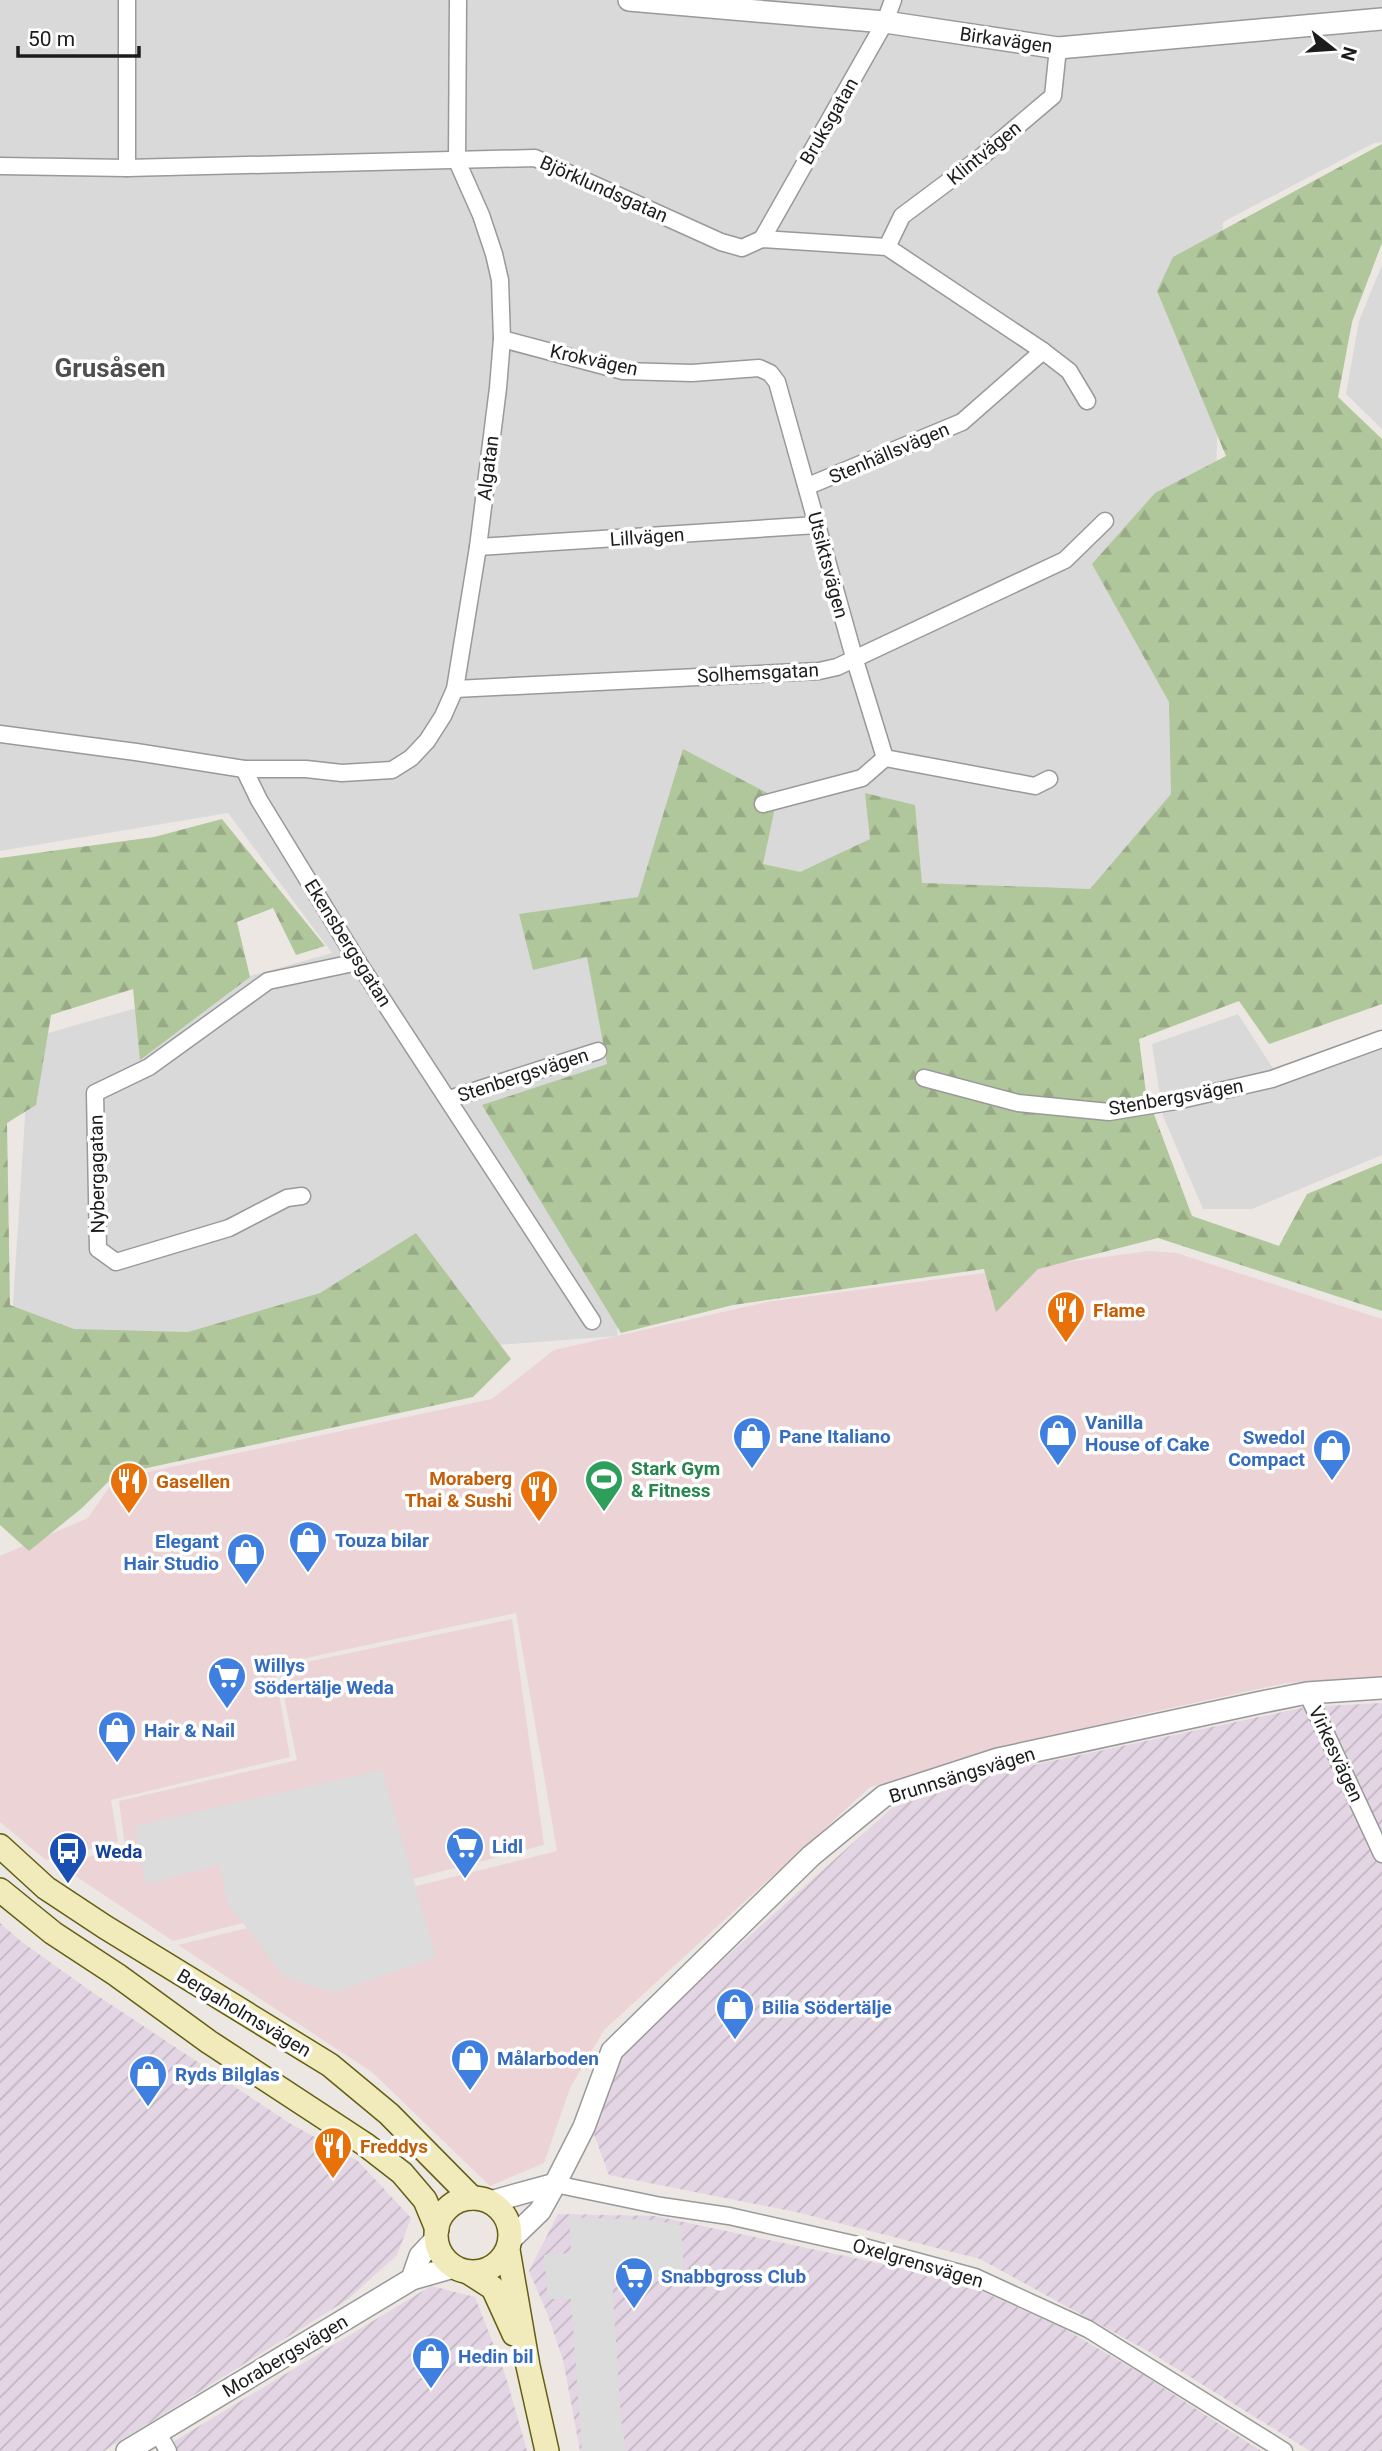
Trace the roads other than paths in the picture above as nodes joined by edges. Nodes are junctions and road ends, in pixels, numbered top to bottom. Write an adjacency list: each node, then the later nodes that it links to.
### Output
1 (127, 0): 10 (street)
2 (458, 0): 8 (street, Algatan)
3 (629, 0): 6 (street, Birkavägen)
4 (893, 0): 6 (street, Bruksgatan)
5 (1382, 19): 7 (street, Birkavägen)
6 (885, 22): 7 (street, Birkavägen); 11 (street, Bruksgatan)
7 (1058, 48): 12 (street, Klintvägen)
8 (457, 161): 10 (street, Björklundsgatan); 11 (street, Björklundsgatan); 13 (street, Algatan)
9 (0, 166): 10 (street, Björklundsgatan)
10 (127, 169)
11 (762, 239): 12 (street, Björklundsgatan)
12 (887, 247): 14 (street)
13 (502, 339): 15 (street, Krokvägen); 20 (street, Algatan)
14 (1043, 351): 16 (street); 17 (street, Stenhällsvägen)
15 (770, 373): 17 (street, Utsiktsvägen)
16 (1087, 401)
17 (808, 486): 19 (street, Utsiktsvägen)
18 (1105, 521): 21 (street, Solhemsgatan)
19 (817, 525): 20 (street, Lillvägen); 21 (street, Utsiktsvägen)
20 (478, 547): 22 (street, Algatan)
21 (853, 657): 22 (street, Solhemsgatan); 24 (street, Utsiktsvägen)
22 (455, 689): 25 (street, Algatan)
23 (0, 734): 25 (street)
24 (885, 758): 26 (street); 27 (street)
25 (244, 769): 28 (street, Ekensbergsgatan)
26 (1049, 779)
27 (763, 804)
28 (358, 962): 32 (street, Ekensbergsgatan); 33 (street, Nybergagatan)
29 (1382, 1039): 31 (street, Stenbergsvägen)
30 (598, 1051): 32 (street, Stenbergsvägen)
31 (924, 1078)
32 (449, 1099): 34 (street, Ekensbergsgatan)
33 (302, 1196)
34 (592, 1321)
35 (1382, 1688): 36 (street, Brunnsängsvägen)
36 (1307, 1693): 38 (street, Virkesvägen); 40 (street, Brunnsängsvägen)
37 (0, 1846): 41 (main road, Bergaholmsvägen)
38 (1382, 1854)
39 (0, 1890): 42 (main road, Bergaholmsvägen)
40 (555, 2185): 41 (street); 43 (street, Brunnsängsvägen); 50 (street, Oxelgrensvägen)
41 (481, 2200): 42 (main road); 43 (main road)
42 (436, 2235): 44 (main road); 45 (street)
43 (509, 2245): 44 (main road); 46 (main road)
44 (461, 2269): 45 (street, Morabergsvägen); 46 (main road)
45 (412, 2278): 47 (street, Morabergsvägen)
46 (528, 2366): 49 (main road)
47 (163, 2442): 48 (street, Morabergsvägen)
48 (127, 2451)
49 (547, 2451)
50 (1284, 2451)

